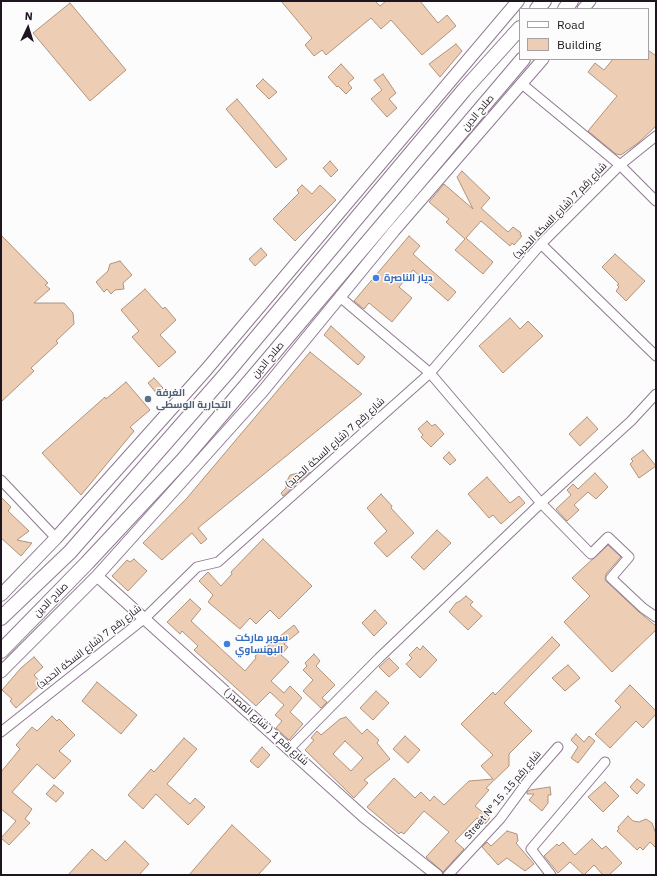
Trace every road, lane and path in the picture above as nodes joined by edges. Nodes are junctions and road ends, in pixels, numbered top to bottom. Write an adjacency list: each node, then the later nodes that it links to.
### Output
1 (518, 1): 19 (main road)
2 (519, 29): 8 (highway)
3 (522, 60): 10 (highway, صلاح الدين)
4 (542, 60): 5 (street)
5 (522, 84): 7 (street); 12 (street)
6 (656, 136): 7 (street, شارع رقم 7 (شارع السكة الحديد))
7 (620, 165): 9 (street); 11 (street, شارع رقم 7 (شارع السكة الحديد))
8 (373, 200): 10 (highway); 23 (highway)
9 (656, 201)
10 (391, 215): 17 (highway, صلاح الدين)
11 (541, 244): 13 (street); 14 (street, شارع رقم 7 (شارع السكة الحديد))
12 (340, 297): 14 (street); 17 (street)
13 (656, 356)
14 (430, 373): 18 (street); 24 (street, شارع رقم 7 (شارع السكة الحديد))
15 (656, 394): 18 (street)
16 (1, 480): 19 (street)
17 (161, 494): 20 (street); 25 (highway, صلاح الدين)
18 (541, 503): 22 (street); 29 (street)
19 (56, 538): 21 (main road)
20 (97, 576): 24 (street, شارع رقم 1 ( شارع المصدر )); 26 (street)
21 (1, 596)
22 (656, 617)
23 (1, 618)
24 (145, 618): 27 (street, شارع رقم 7 (شارع السكة الحديد)); 29 (street, شارع رقم 1 ( شارع المصدر ))
25 (1, 651)
26 (1, 672)
27 (1, 732)
28 (558, 747): 32 (street, Street N° 15 .شارع رقم 15)
29 (289, 749): 31 (street, شارع رقم 1 ( شارع المصدر ))
30 (605, 762): 33 (street)
31 (437, 875)
32 (448, 875)
33 (551, 875)

